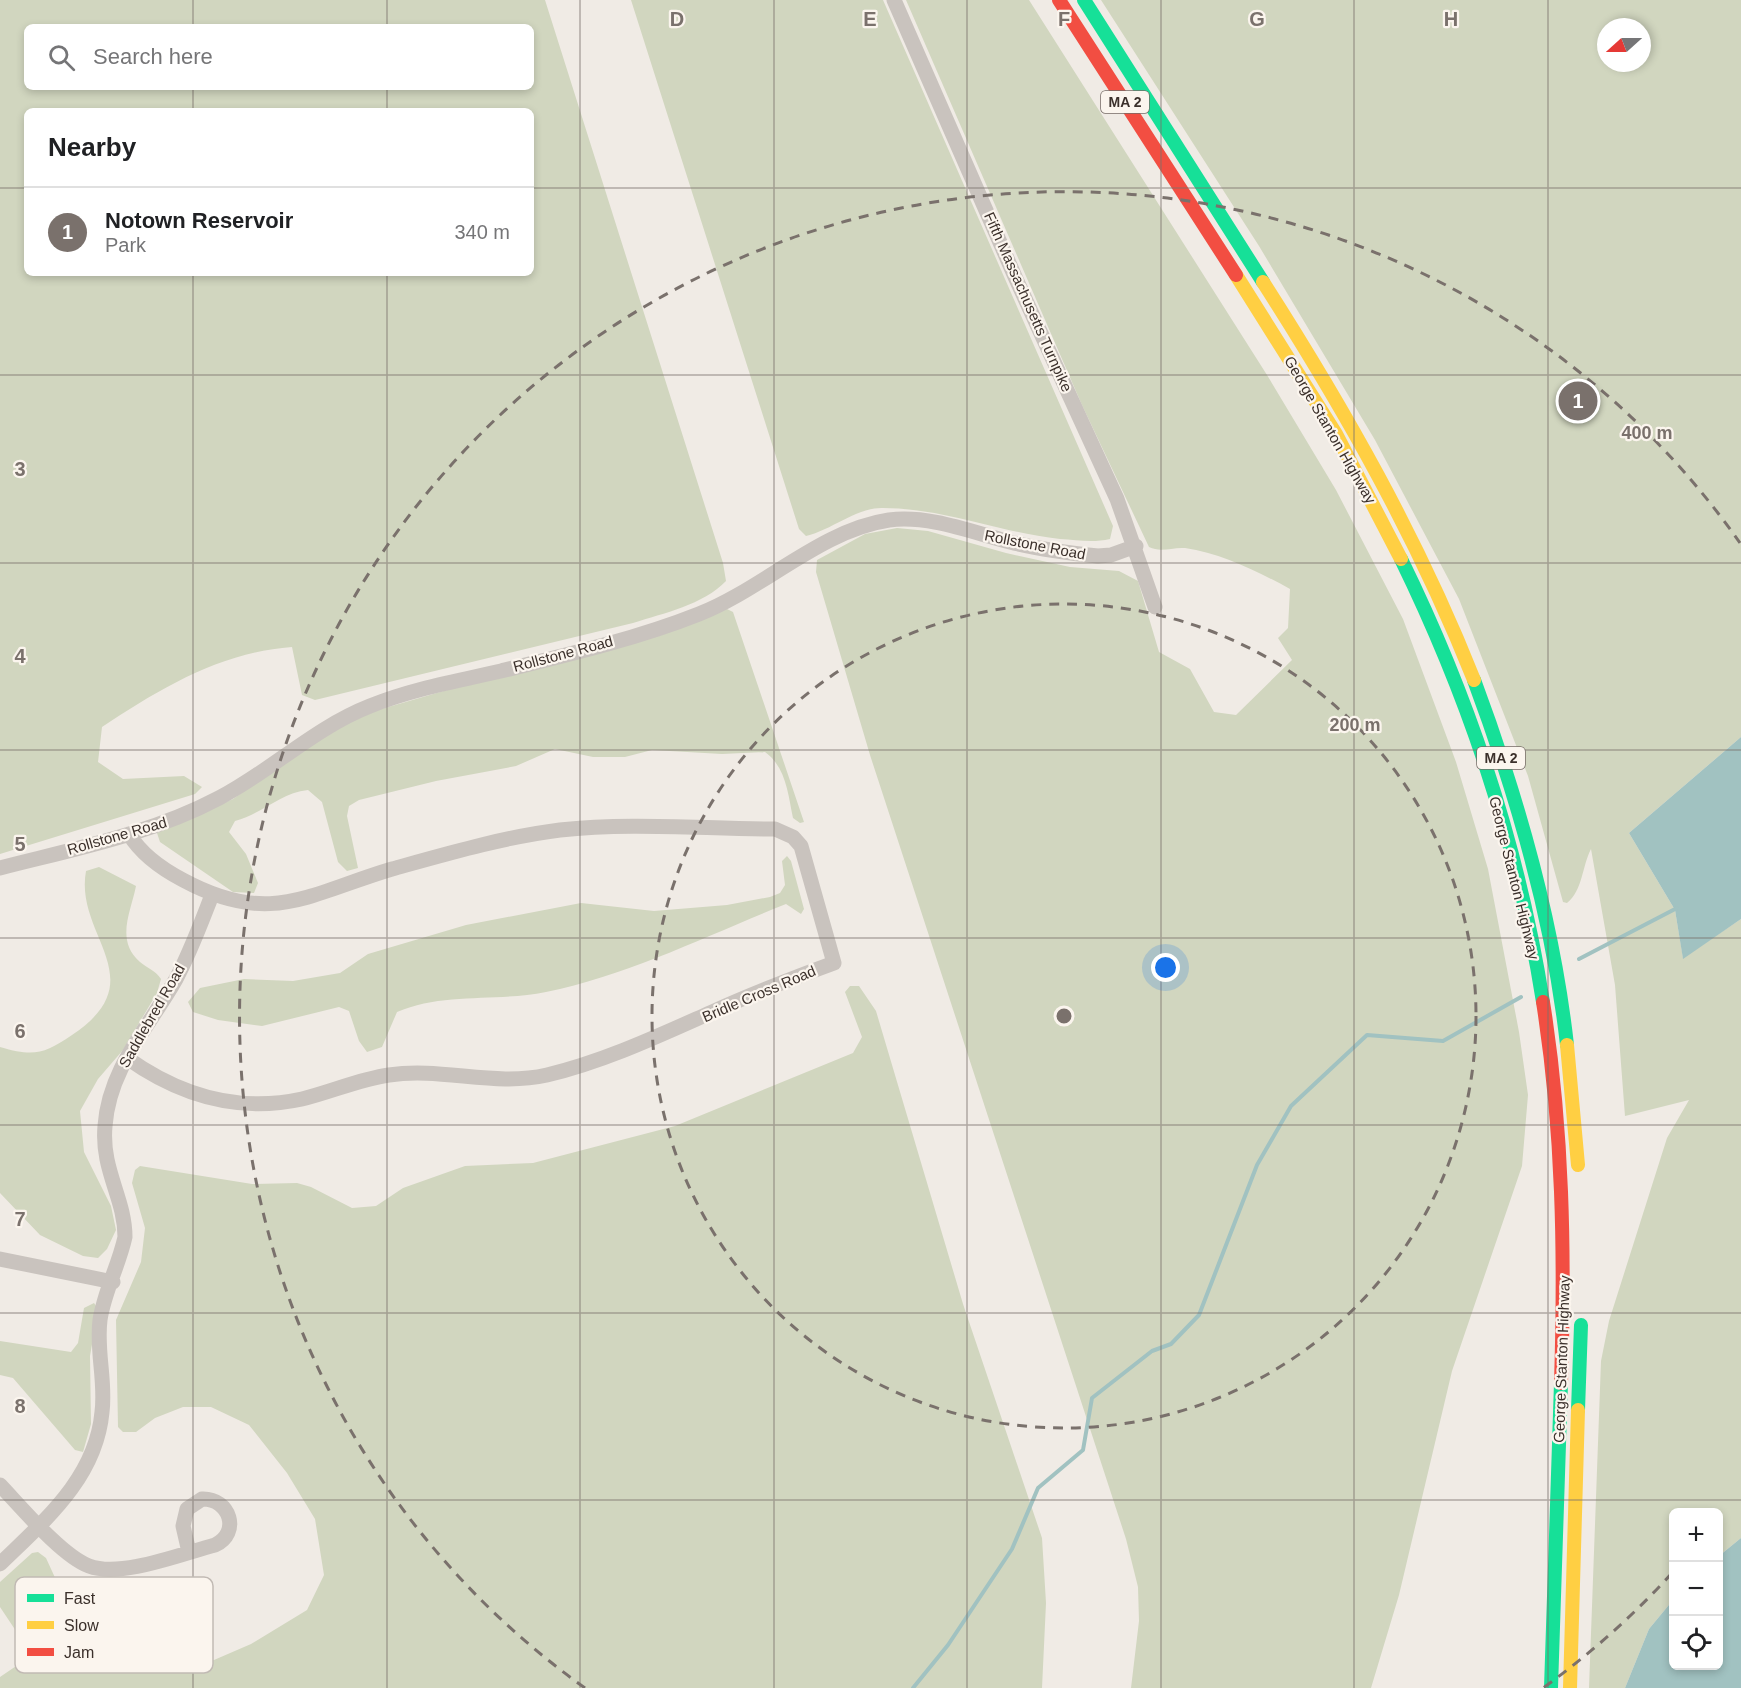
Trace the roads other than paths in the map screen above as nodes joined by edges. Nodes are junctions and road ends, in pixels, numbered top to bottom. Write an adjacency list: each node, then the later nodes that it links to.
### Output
1 (894, 0): 4 (street, Fifth Massachusetts Turnpike)
2 (1059, 0): 18 (highway, George Stanton Highway / MA 2)
3 (1084, 0): 10 (highway, George Stanton Highway / MA 2)
4 (1136, 546): 5 (street, Fifth Massachusetts Turnpike); 6 (street, Rollstone Road)
5 (1155, 607)
6 (129, 834): 7 (street, Rollstone Road); 8 (street, Bridle Cross Road)
7 (0, 868)
8 (212, 895): 9 (street, Saddlebred Road); 9 (street, Bridle Cross Road)
9 (127, 1058): 12 (street, Saddlebred Road)
10 (1579, 1175)
11 (0, 1259): 12 (street)
12 (112, 1281): 15 (street, Saddlebred Road)
13 (1581, 1305): 19 (highway, George Stanton Highway)
14 (0, 1485): 15 (street)
15 (39, 1526): 16 (street); 17 (street, Saddlebred Road)
16 (189, 1552)
17 (0, 1564)
18 (1551, 1688)
19 (1570, 1688)

